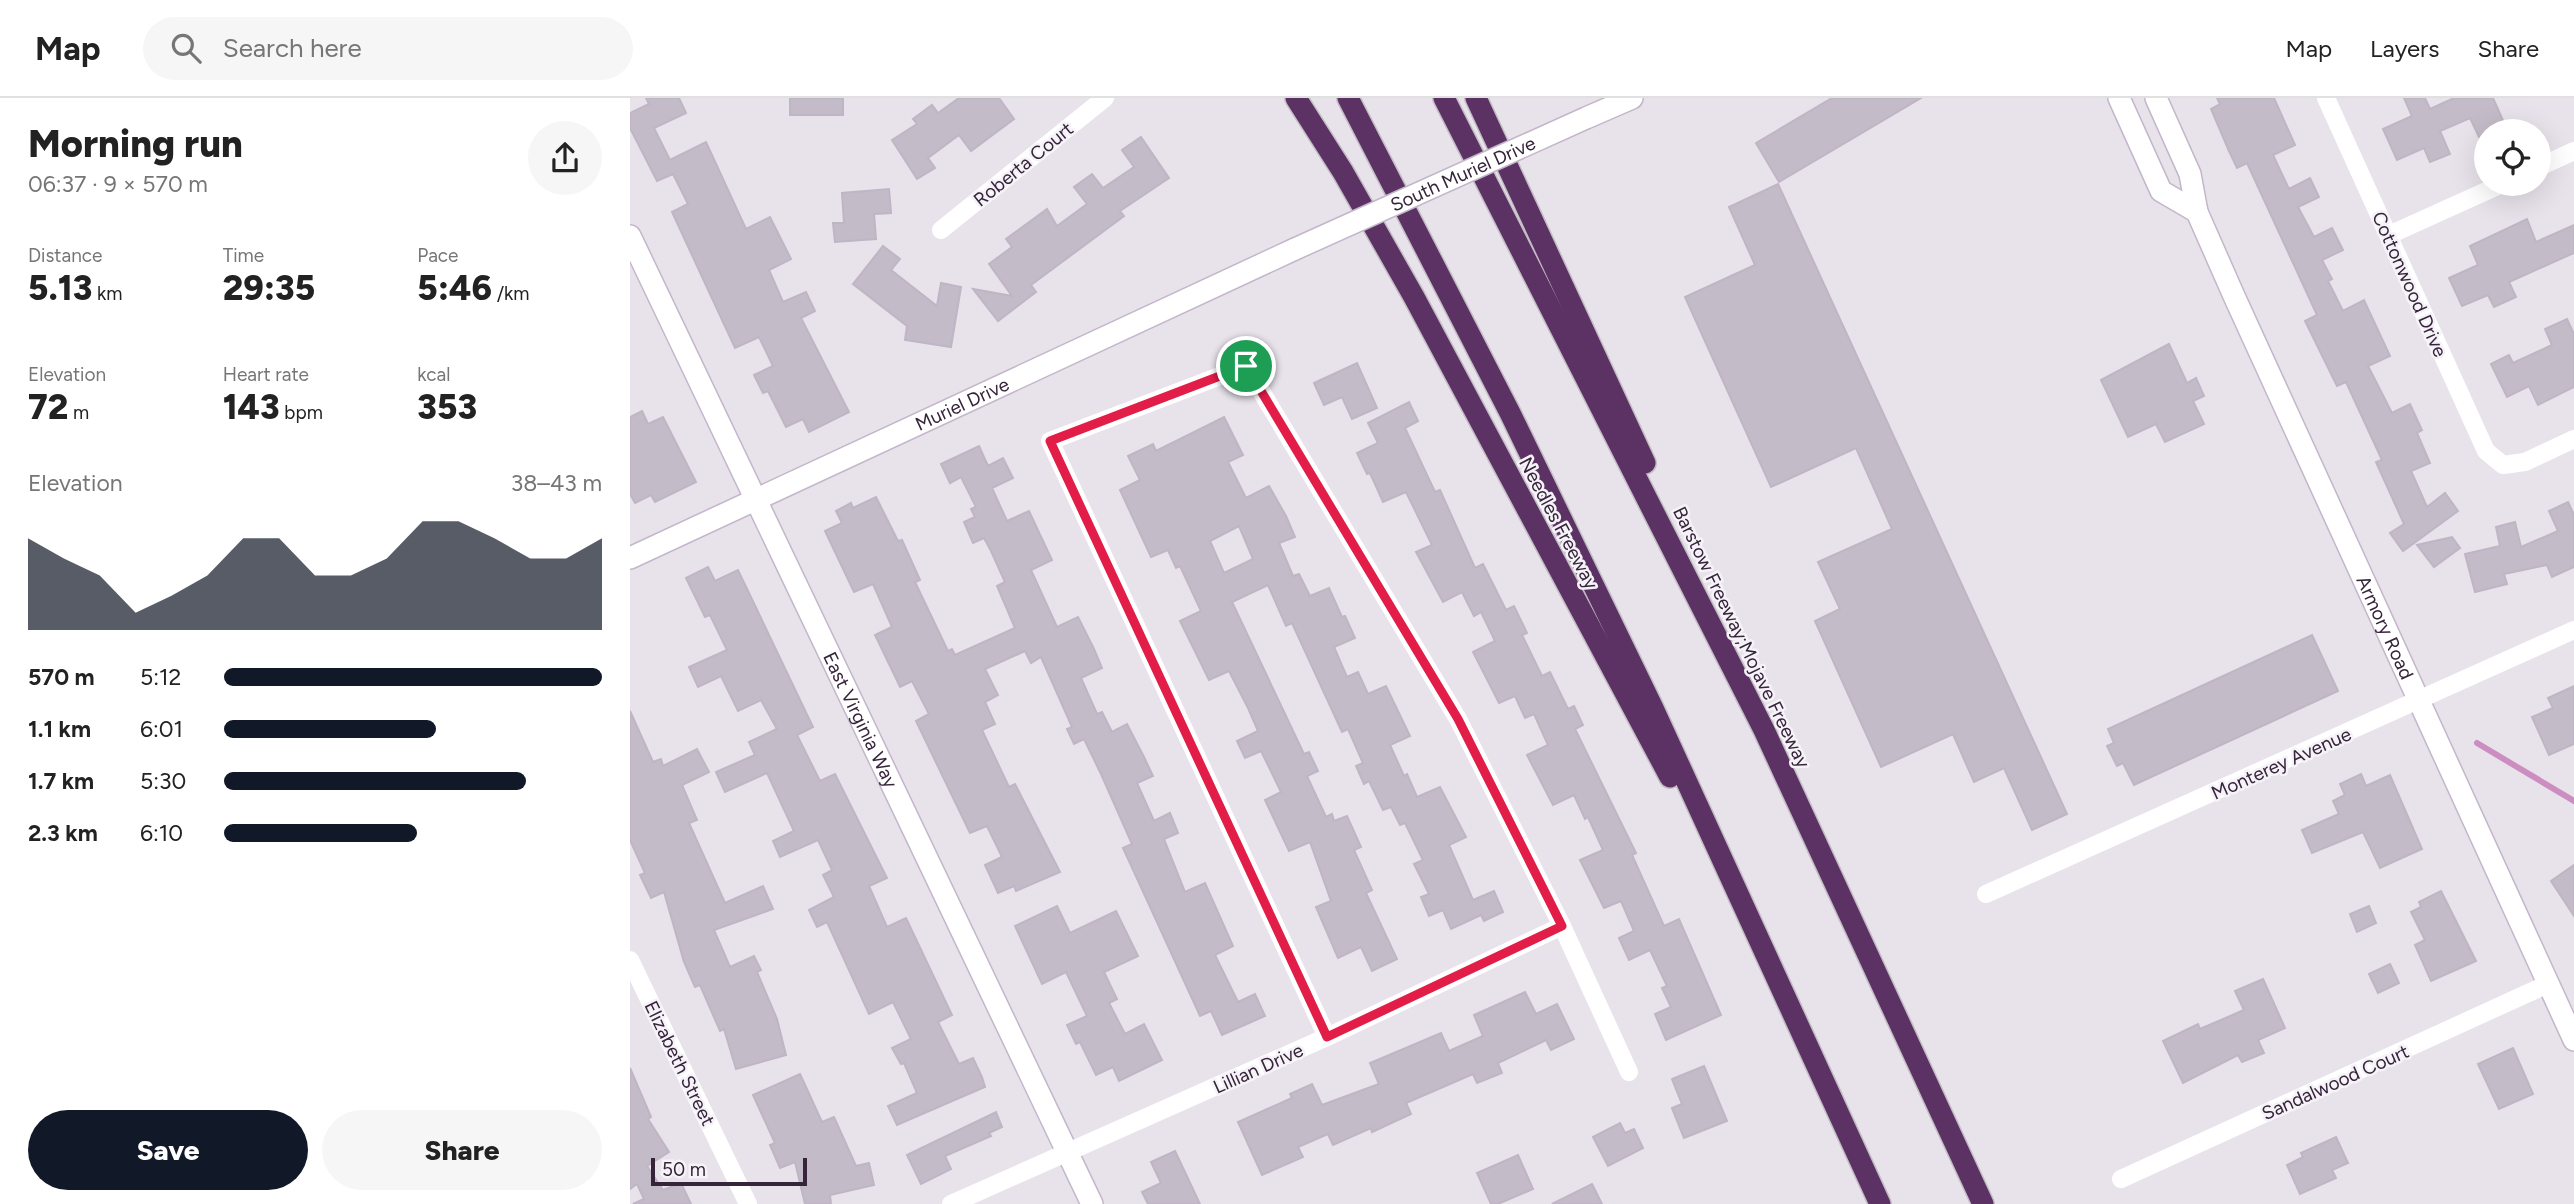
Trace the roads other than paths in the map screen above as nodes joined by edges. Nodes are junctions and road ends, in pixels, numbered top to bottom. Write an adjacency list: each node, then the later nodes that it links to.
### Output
1 (1105, 98): 14 (street, Roberta Court)
2 (1296, 98): 27 (highway, Needles Freeway)
3 (1348, 98): 27 (highway)
4 (1444, 98): 23 (highway, Barstow Freeway;Mojave Freeway)
5 (1476, 98): 23 (highway)
6 (1632, 98): 17 (street, South Muriel Drive, bridge)
7 (2119, 98): 13 (street)
8 (2156, 98): 13 (street, Armory Road)
9 (2326, 98): 15 (street, Cottonwood Drive)
10 (2574, 151): 11 (street)
11 (2551, 162)
12 (2475, 196): 15 (street)
13 (2197, 212): 22 (street, Armory Road)
14 (941, 230)
15 (2389, 235): 18 (street, Cottonwood Drive)
16 (630, 236): 19 (street, East Virginia Way)
17 (1295, 249): 19 (street, Muriel Drive)
18 (2574, 439)
19 (758, 500): 20 (street, Muriel Drive); 32 (street, East Virginia Way)
20 (630, 558)
21 (2574, 630): 22 (street, Monterey Avenue)
22 (2419, 701): 24 (street, Monterey Avenue); 28 (street, Armory Road)
23 (1764, 730): 38 (highway, Barstow Freeway;Mojave Freeway)
24 (1986, 894)
25 (1562, 926): 29 (street, Lillian Drive); 29 (street); 31 (street)
26 (630, 960): 34 (street, Elizabeth Street)
27 (1776, 973): 37 (highway)
28 (2548, 984): 30 (street, Armory Road); 33 (street, Sandalwood Court)
29 (1327, 1037): 32 (street, Lillian Drive)
30 (2574, 1040)
31 (1629, 1072)
32 (1068, 1154): 35 (street, Lillian Drive); 36 (street, East Virginia Way)
33 (2121, 1179)
34 (748, 1204)
35 (951, 1204)
36 (1092, 1204)
37 (1880, 1204)
38 (1983, 1204)

